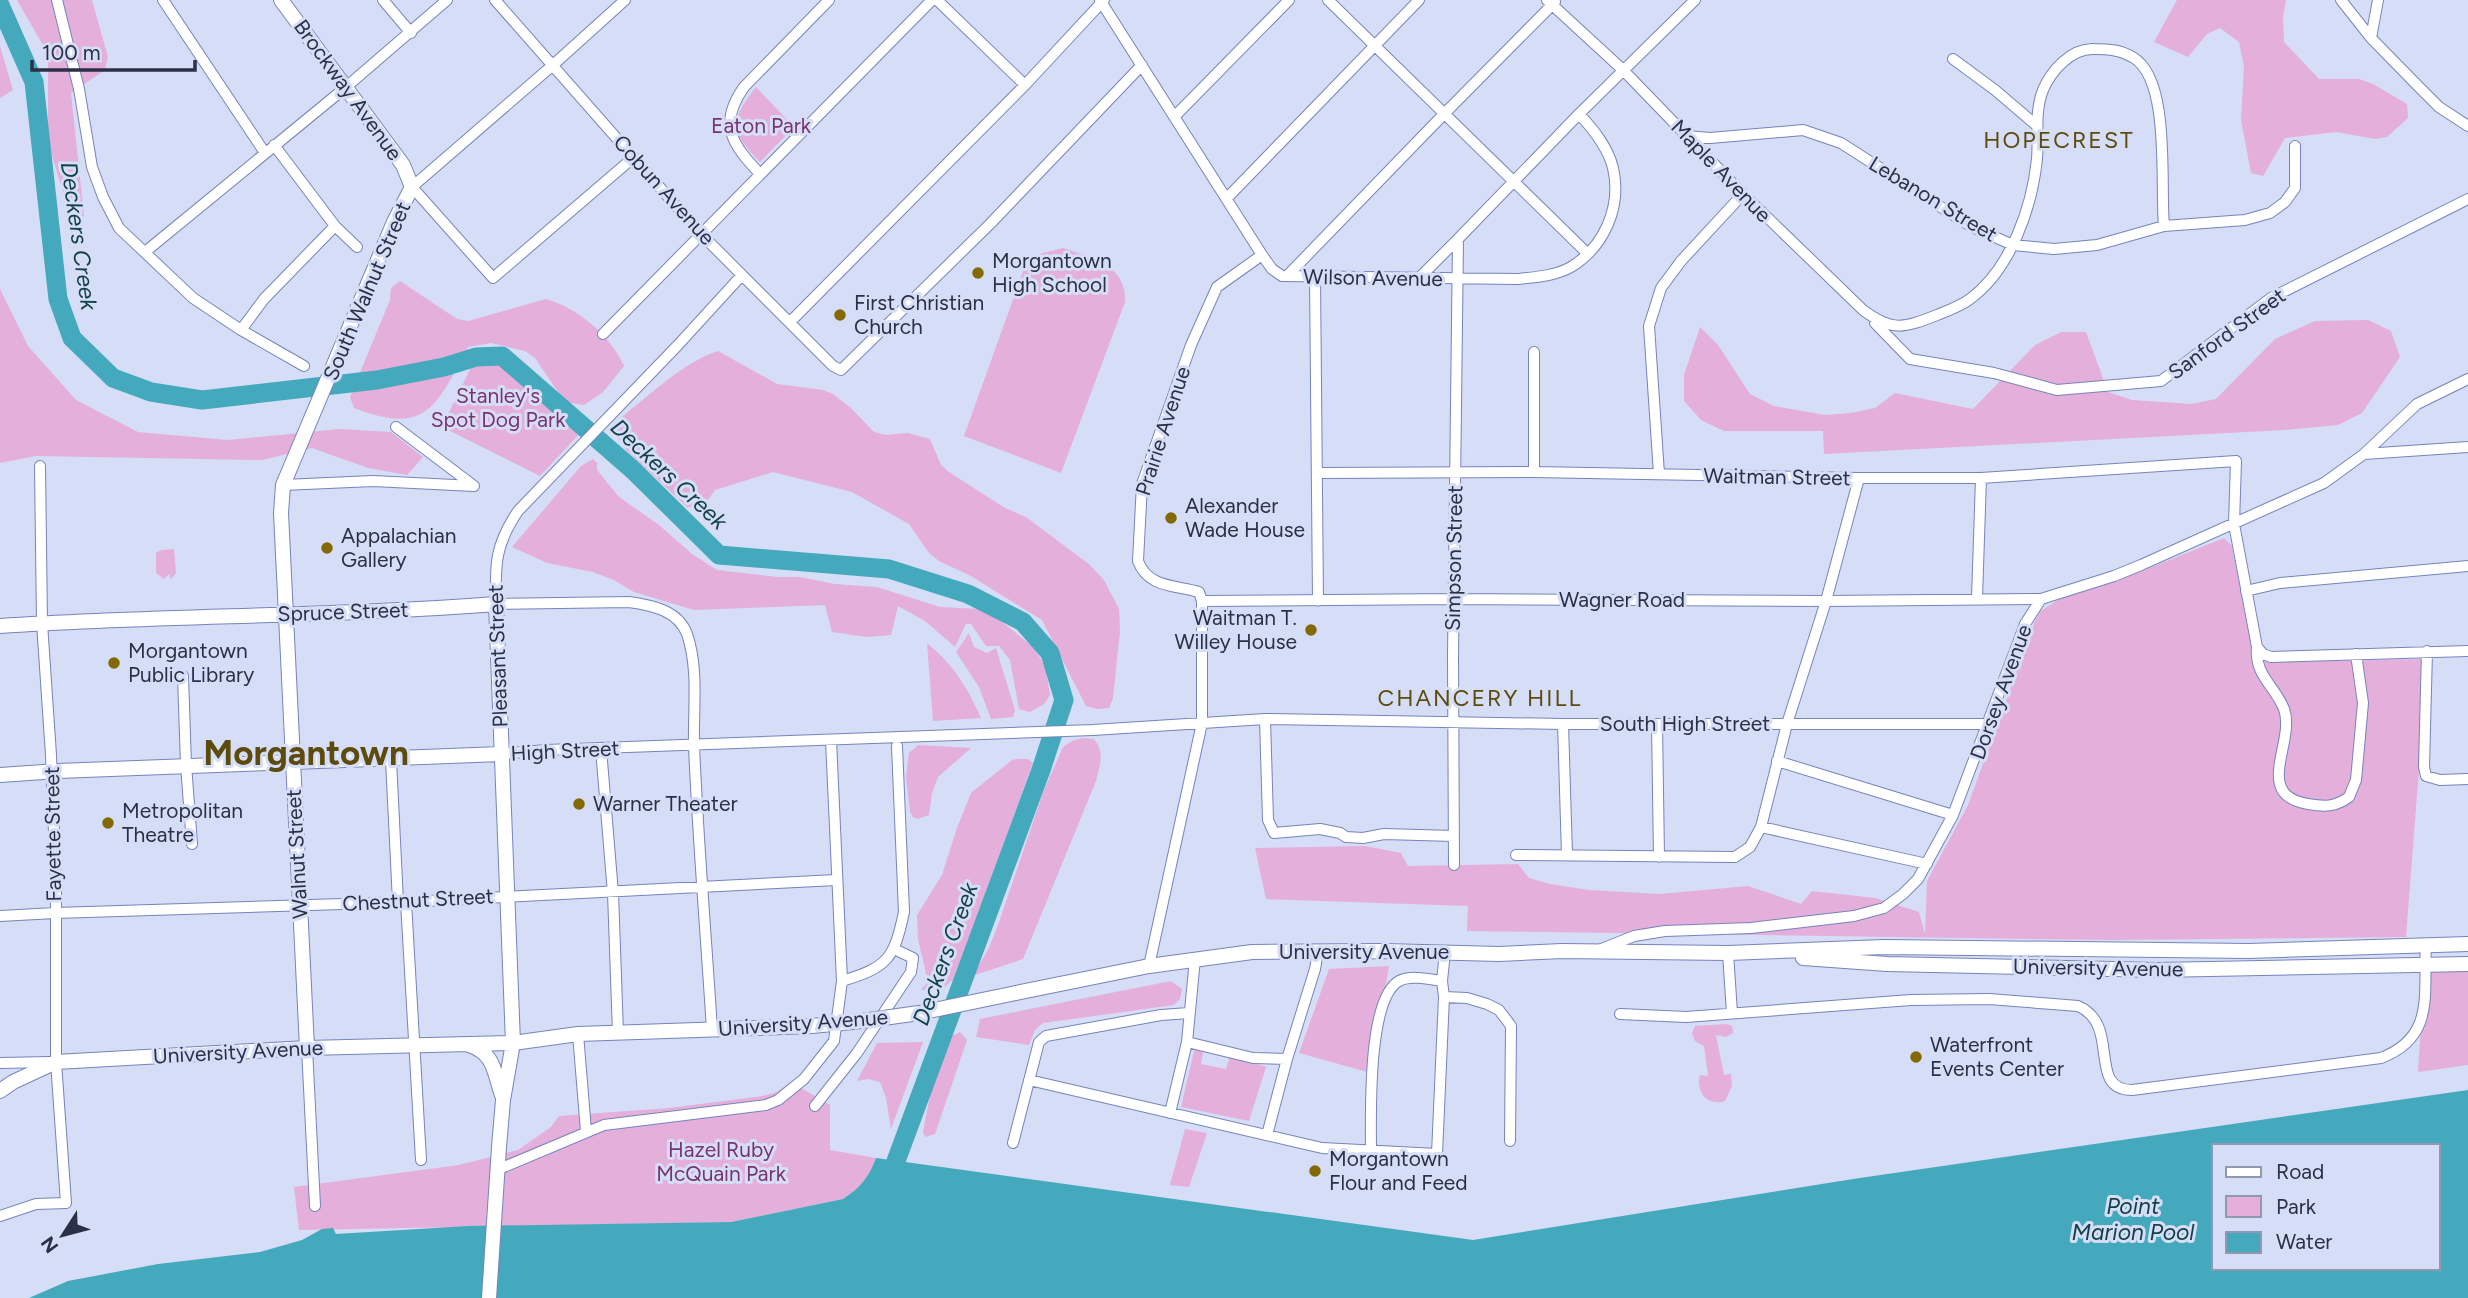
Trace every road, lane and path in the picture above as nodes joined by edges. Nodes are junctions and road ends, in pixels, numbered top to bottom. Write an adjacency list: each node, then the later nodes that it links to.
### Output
1 (57, 0): 50 (street)
2 (163, 0): 36 (street)
3 (281, 0): 27 (main road, Brockway Avenue)
4 (383, 0): 19 (street)
5 (447, 0): 19 (street)
6 (495, 0): 23 (street, Cobun Avenue)
7 (625, 0): 23 (street, South Walnut Street)
8 (829, 0): 38 (street)
9 (932, 0): 38 (street)
10 (937, 0): 26 (street)
11 (1289, 0): 30 (street)
12 (1328, 0): 21 (street)
13 (1419, 0): 21 (street)
14 (1696, 0): 25 (street)
15 (2340, 0): 20 (street)
16 (2378, 0): 20 (street)
17 (1102, 1): 24 (street, Wilson Avenue); 26 (street)
18 (1552, 2): 25 (street, Maple Avenue); 28 (street)
19 (411, 33): 27 (street)
20 (2371, 38): 32 (street)
21 (1375, 44): 28 (street); 42 (street)
22 (1953, 60): 31 (street)
23 (554, 65): 37 (street, Cobun Avenue); 40 (street, South Walnut Street)
24 (1142, 65): 30 (street, Wilson Avenue); 59 (street, Cobun Avenue)
25 (1623, 70): 29 (street); 33 (street, Maple Avenue)
26 (1025, 85): 59 (street)
27 (345, 88): 34 (street); 40 (main road, Brockway Avenue)
28 (1445, 113): 39 (street); 54 (street)
29 (1579, 114): 39 (street); 51 (street, Wilson Avenue)
30 (1175, 116): 42 (street, Wilson Avenue)
31 (2036, 125): 45 (street); 48 (street)
32 (2468, 126)
33 (1688, 136): 41 (street, Maple Avenue); 48 (street, Lebanon Street)
34 (274, 145): 36 (street); 44 (street)
35 (2295, 146): 45 (street, Lebanon Street)
36 (265, 153): 50 (street)
37 (634, 157): 40 (street, Brockway Avenue); 46 (street, Cobun Avenue)
38 (760, 174): 46 (street)
39 (1515, 181): 47 (street); 51 (street)
40 (412, 187): 68 (main road, South Walnut Street)
41 (1743, 194): 58 (street, Maple Avenue); 73 (street)
42 (1227, 198): 52 (street, Wilson Avenue)
43 (2468, 199): 58 (street, Sanford Street)
44 (335, 226): 49 (street); 60 (street)
45 (2164, 226): 48 (street, Lebanon Street)
46 (701, 233): 53 (street, Cobun Avenue); 61 (street)
47 (1458, 239): 56 (street); 57 (street, Simpson Street)
48 (2013, 245): 58 (street, Maple Avenue)
49 (357, 247)
50 (145, 251): 60 (street)
51 (1588, 254): 57 (street, Wilson Avenue)
52 (1262, 255): 54 (street, Wilson Avenue); 83 (street, Prairie Avenue)
53 (742, 275): 59 (street, Cobun Avenue); 86 (street, Pleasant Street)
54 (1287, 276): 55 (street, Wilson Avenue)
55 (1315, 276): 56 (street, Wilson Avenue); 71 (street)
56 (1418, 279): 57 (street, Wilson Avenue)
57 (1458, 279): 72 (street, Simpson Street)
58 (1863, 310)
59 (790, 322)
60 (241, 330): 63 (street)
61 (603, 334)
62 (1534, 352): 70 (street)
63 (304, 366)
64 (2468, 379): 67 (street, Dorsey Avenue)
65 (396, 428): 76 (street)
66 (2468, 446): 67 (street)
67 (2364, 454): 77 (street, Dorsey Avenue)
68 (292, 462): 76 (main road, Walnut Street)
69 (40, 466): 88 (street, Fayette Street)
70 (1534, 472): 72 (street, Waitman Street); 73 (street, Waitman Street)
71 (1317, 473): 72 (street, Waitman Street); 84 (street)
72 (1455, 473): 82 (street, Simpson Street)
73 (1659, 474): 74 (street, Waitman Street)
74 (1859, 478): 75 (street, Waitman Street); 85 (street)
75 (1981, 478): 77 (street, Waitman Street); 80 (street)
76 (283, 485): 87 (main road, Walnut Street)
77 (2234, 524): 79 (street); 81 (street, Dorsey Avenue)
78 (2468, 566): 79 (street)
79 (2246, 591): 90 (street)
80 (1977, 598): 81 (street, Wagner Road); 85 (street, Wagner Road)
81 (2041, 598): 101 (street, Dorsey Avenue)
82 (1454, 599): 84 (street, Wagner Road); 85 (street, Wagner Road); 97 (street, Simpson Street)
83 (1202, 601): 84 (street, Wagner Road); 96 (street)
84 (1318, 601)
85 (1826, 601): 100 (street)
86 (496, 604): 87 (main road, Spruce Street); 104 (street, Spruce Street); 107 (main road, Pleasant Street)
87 (286, 614): 88 (main road, Spruce Street); 110 (main road, Walnut Street)
88 (42, 623): 89 (main road, Spruce Street); 112 (street, Fayette Street)
89 (0, 626)
90 (2260, 650): 93 (street); 93 (street)
91 (2427, 651): 92 (street); 93 (street); 114 (street)
92 (2468, 651)
93 (2356, 654)
94 (183, 676): 111 (street)
95 (1265, 719): 96 (street, South High Street); 97 (street, South High Street); 117 (street)
96 (1202, 723): 102 (street, South High Street); 142 (street)
97 (1453, 723): 98 (street, South High Street); 117 (street, Simpson Street)
98 (1563, 724): 99 (street, South High Street); 120 (street)
99 (1657, 724): 100 (street, South High Street); 121 (street)
100 (1787, 724): 101 (street, South High Street); 109 (street)
101 (1989, 724): 115 (street, Dorsey Avenue)
102 (1129, 727): 103 (street, High Street)
103 (831, 740): 104 (street, High Street); 124 (street)
104 (694, 745): 106 (street, High Street); 125 (street)
105 (897, 746): 134 (street)
106 (601, 749): 107 (street, High Street); 126 (street)
107 (501, 754): 108 (main road, High Street); 127 (main road, Pleasant Street)
108 (391, 760): 110 (main road, High Street); 128 (street)
109 (1776, 761): 115 (street); 116 (street)
110 (293, 762): 111 (main road, High Street); 129 (main road, Walnut Street)
111 (186, 765): 112 (main road, High Street); 118 (street)
112 (52, 771): 113 (main road, High Street); 130 (street, Fayette Street)
113 (0, 775)
114 (2468, 779)
115 (1954, 815): 122 (street, Dorsey Avenue)
116 (1761, 827): 121 (street); 122 (street)
117 (1454, 836): 123 (street, Simpson Street)
118 (192, 844)
119 (1516, 855): 120 (street)
120 (1567, 855): 121 (street)
121 (1659, 857)
122 (1927, 864): 137 (street, Dorsey Avenue)
123 (1454, 865)
124 (836, 880): 125 (street, Chestnut Street); 143 (street)
125 (703, 887): 126 (street, Chestnut Street); 150 (street)
126 (613, 892): 127 (street, Chestnut Street); 151 (street)
127 (509, 895): 128 (street, Chestnut Street); 155 (main road, Pleasant Street)
128 (402, 902): 129 (street, Chestnut Street); 156 (street)
129 (300, 904): 130 (street, Chestnut Street); 157 (main road, Walnut Street)
130 (55, 913): 131 (street, Chestnut Street); 159 (street, Fayette Street)
131 (0, 916)
132 (2468, 944): 133 (main road, University Avenue)
133 (2426, 945): 138 (main road, University Avenue); 140 (street)
134 (894, 949): 143 (street); 164 (street)
135 (1318, 951): 136 (main road, University Avenue); 139 (main road, University Avenue); 158 (street)
136 (1445, 952): 137 (main road, University Avenue); 144 (street)
137 (1594, 952): 138 (main road, University Avenue)
138 (1728, 953): 140 (main road, University Avenue); 147 (street)
139 (1195, 959): 142 (main road, University Avenue); 146 (street)
140 (2425, 964): 141 (main road, University Avenue); 147 (street)
141 (2468, 964)
142 (1149, 966): 149 (main road, University Avenue, bridge)
143 (842, 981): 149 (street)
144 (1442, 981): 145 (street); 170 (street)
145 (1444, 997): 168 (street); 170 (street)
146 (1189, 1013): 153 (street); 161 (street)
147 (1732, 1013): 148 (street)
148 (1620, 1014)
149 (836, 1024): 150 (main road, University Avenue); 166 (street)
150 (712, 1030): 151 (main road, University Avenue)
151 (618, 1033): 152 (main road, University Avenue)
152 (578, 1034): 155 (main road, University Avenue); 166 (street)
153 (1187, 1042): 158 (street); 165 (street)
154 (461, 1043): 155 (main road, University Avenue); 156 (main road, University Avenue); 163 (main road)
155 (513, 1043): 163 (main road, Pleasant Street)
156 (414, 1044): 157 (main road, University Avenue); 171 (street)
157 (307, 1048): 159 (main road, University Avenue); 173 (street, Walnut Street)
158 (1287, 1059): 167 (street)
159 (56, 1062): 160 (street, University Avenue); 162 (main road); 174 (street, Fayette Street)
160 (0, 1063)
161 (1029, 1080): 165 (street); 169 (street)
162 (0, 1091)
163 (503, 1100): 175 (main road, Pleasant Street)
164 (815, 1105)
165 (1170, 1113): 167 (street)
166 (586, 1131): 172 (street)
167 (1267, 1135): 170 (street)
168 (1510, 1141)
169 (1013, 1143)
170 (1371, 1151)
171 (421, 1160)
172 (504, 1167)
173 (315, 1206)
174 (0, 1216)
175 (489, 1298)

